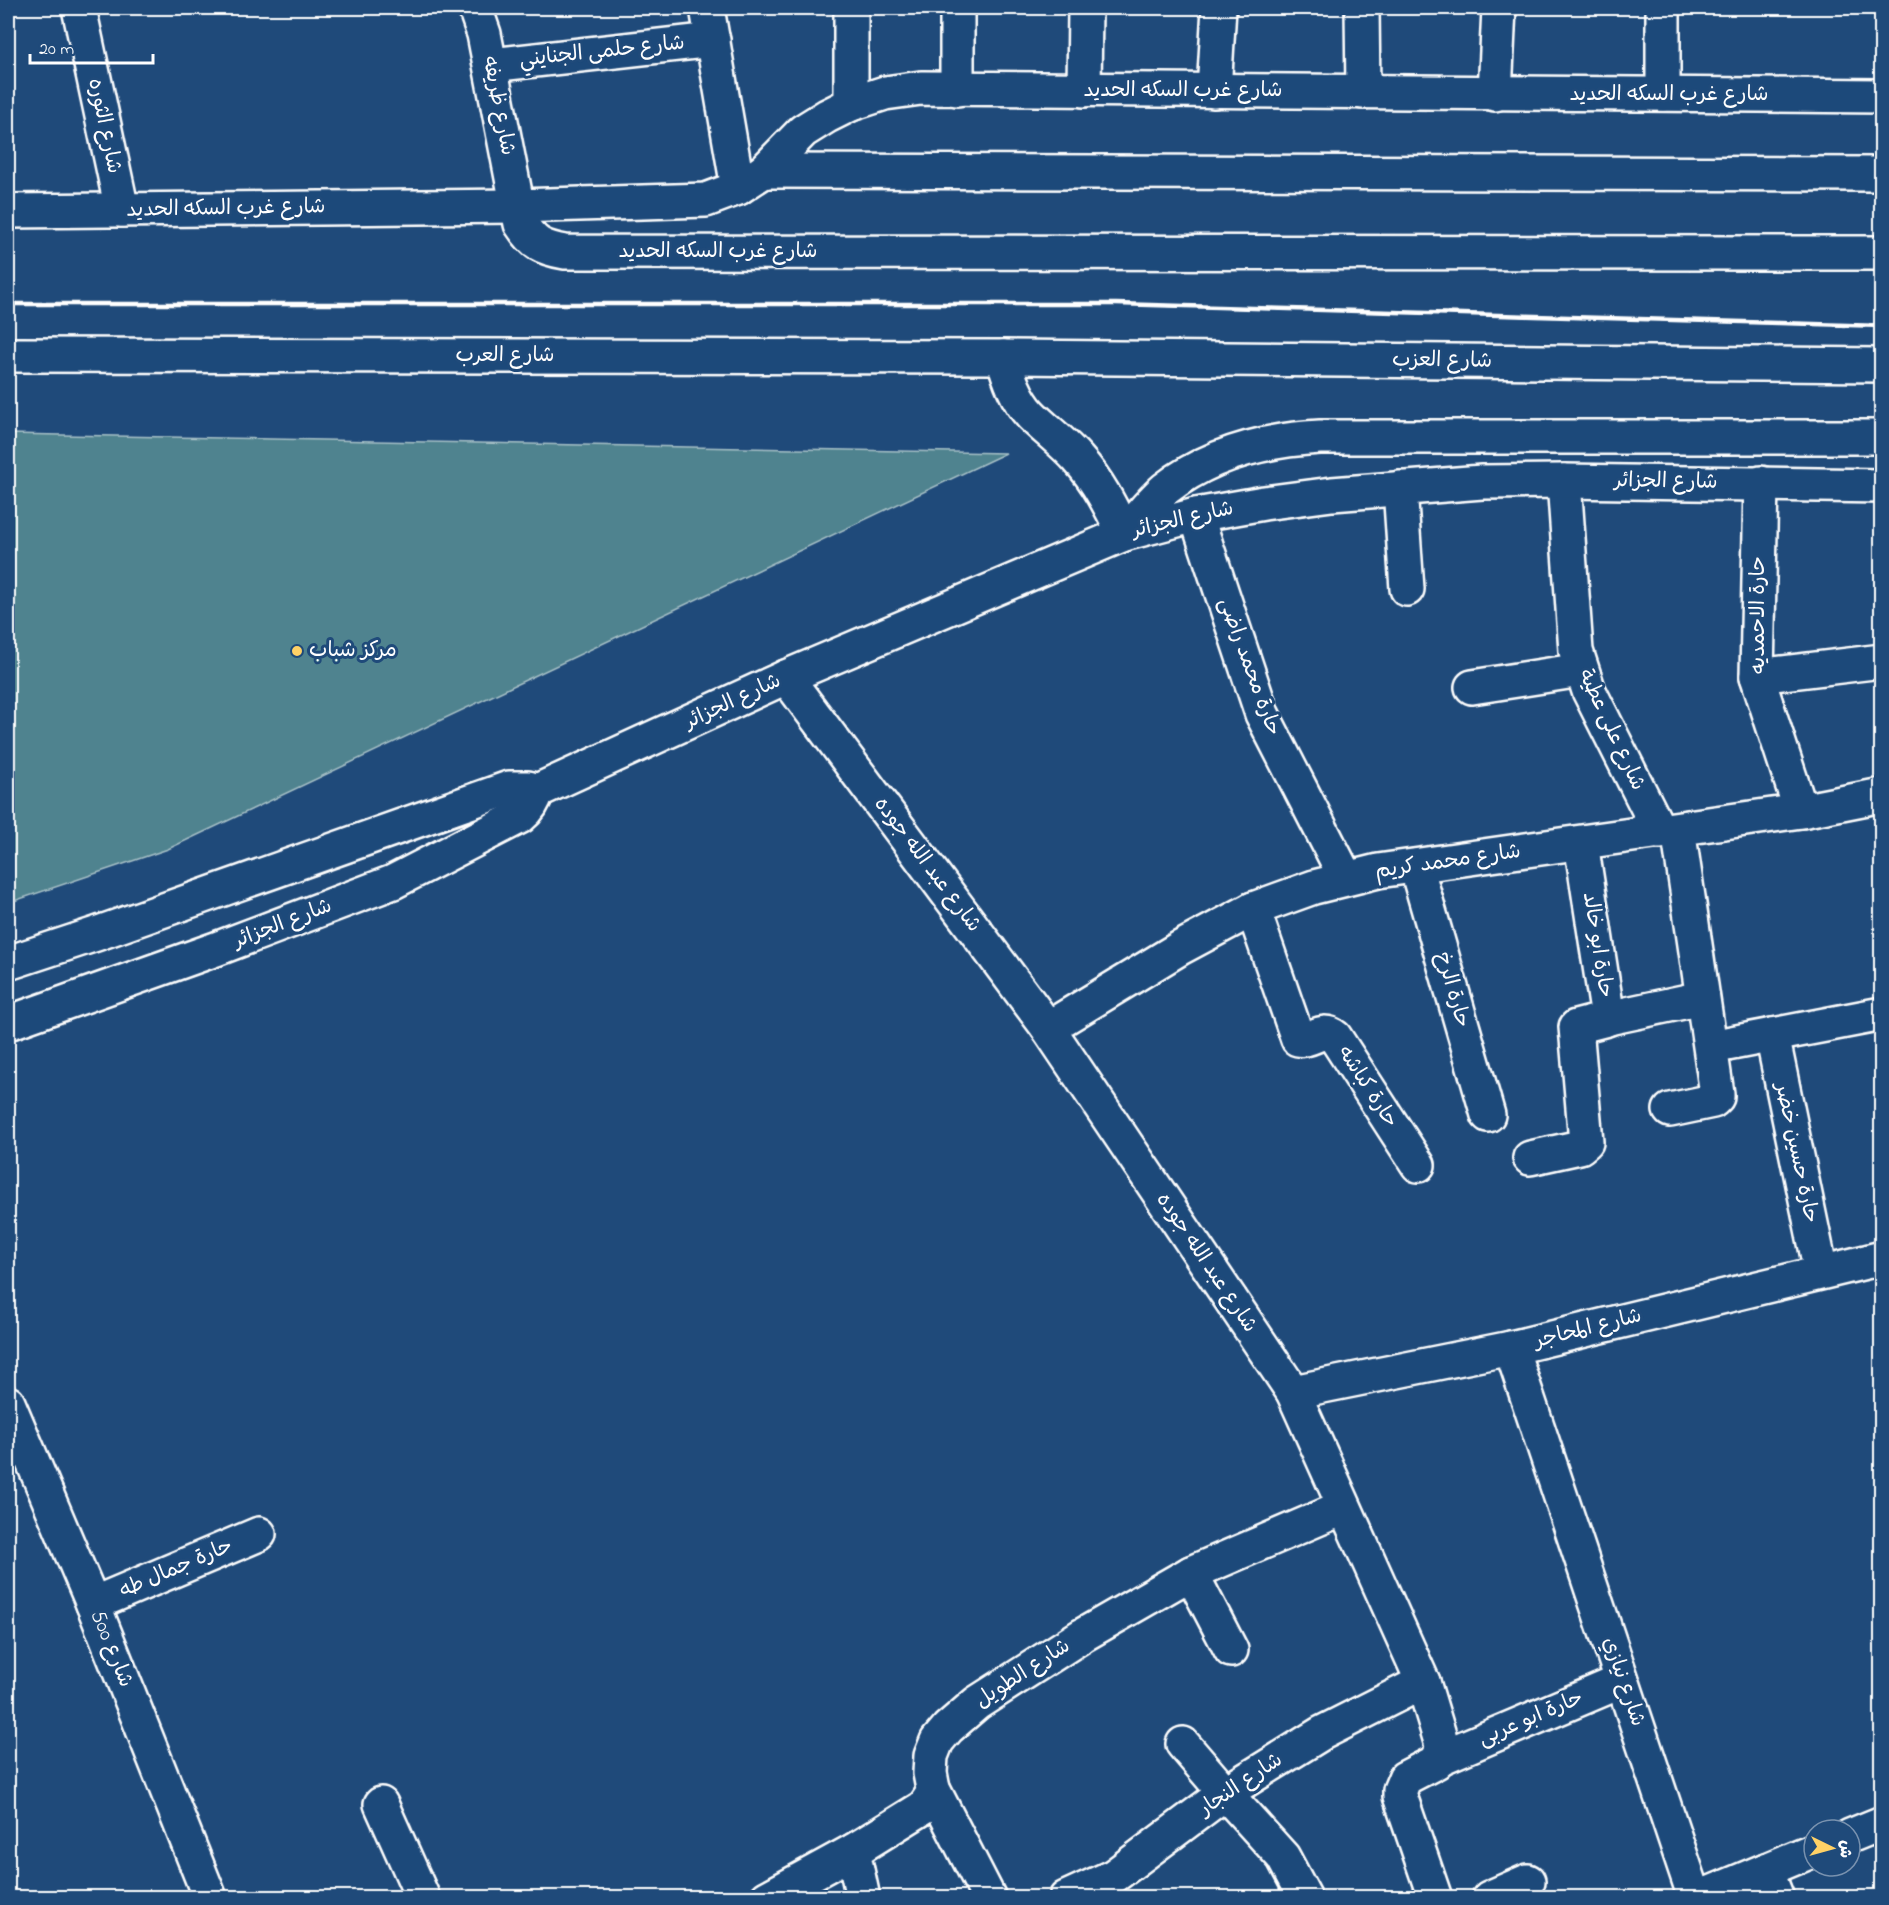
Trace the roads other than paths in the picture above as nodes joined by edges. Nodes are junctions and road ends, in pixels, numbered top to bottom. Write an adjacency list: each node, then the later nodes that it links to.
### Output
1 (79, 8): 24 (main road, شارع الثوره)
2 (475, 8): 12 (main road, شارع ظريفه)
3 (708, 8): 11 (main road)
4 (851, 8): 20 (main road)
5 (957, 8): 13 (main road)
6 (1085, 8): 14 (main road)
7 (1219, 8): 15 (main road)
8 (1362, 8): 16 (main road)
9 (1499, 8): 17 (main road)
10 (1663, 8): 18 (main road)
11 (713, 40): 12 (main road, شارع حلمى الجنايني); 22 (main road)
12 (490, 64): 23 (main road, شارع ظريفه)
13 (957, 89): 14 (main road, شارع غرب السكه الحديد); 20 (main road, شارع غرب السكه الحديد)
14 (1084, 90): 15 (main road, شارع غرب السكه الحديد)
15 (1214, 91): 16 (main road, شارع غرب السكه الحديد)
16 (1363, 92): 17 (main road, شارع غرب السكه الحديد)
17 (1495, 94): 18 (main road, شارع غرب السكه الحديد)
18 (1663, 94): 19 (main road, شارع غرب السكه الحديد)
19 (1881, 96)
20 (851, 104): 22 (main road, شارع غرب السكه الحديد)
21 (1881, 174): 22 (main road)
22 (751, 179): 23 (main road, شارع غرب السكه الحديد)
23 (517, 206): 24 (main road, شارع غرب السكه الحديد); 26 (main road, شارع غرب السكه الحديد)
24 (122, 210): 25 (main road, شارع غرب السكه الحديد)
25 (8, 211)
26 (1881, 253)
27 (8, 355): 28 (main road, شارع العرب)
28 (1003, 357): 29 (main road, شارع العزب); 36 (main road)
29 (1881, 365)
30 (1881, 437): 36 (main road)
31 (1564, 481): 32 (main road, شارع الجزائر); 34 (main road, شارع الجزائر); 39 (main road, شارع على عطية)
32 (1761, 483): 33 (main road, شارع الجزائر); 40 (main road, حارة الاحمديه)
33 (1881, 486)
34 (1400, 488): 35 (main road, شارع الجزائر); 37 (main road)
35 (1196, 515): 36 (main road, شارع الجزائر); 49 (main road, حارة محمد راضى)
36 (1124, 534): 41 (main road, شارع الجزائر)
37 (1407, 589)
38 (1881, 661): 40 (main road)
39 (1581, 670): 42 (main road); 46 (main road, شارع على عطية)
40 (1757, 676): 45 (main road, حارة الاحمديه)
41 (786, 677): 43 (main road, شارع الجزائر); 56 (main road, شارع عبد الله جوده)
42 (1472, 687)
43 (537, 791): 51 (main road, شارع الجزائر); 55 (main road, شارع الجزائر)
44 (1881, 795): 45 (main road, شارع محمد كريم)
45 (1801, 811): 46 (main road, شارع محمد كريم)
46 (1669, 830): 47 (main road, شارع محمد كريم); 52 (main road, شارع على عطية)
47 (1581, 843): 48 (main road, شارع محمد كريم); 54 (main road, حارة ابو خالد)
48 (1416, 866): 49 (main road, شارع محمد كريم); 60 (main road, حارة الرخ)
49 (1346, 878): 50 (main road, شارع محمد كريم)
50 (1253, 909): 56 (main road, شارع محمد كريم); 62 (main road, حارة كباشه)
51 (8, 963)
52 (1702, 999): 54 (main road); 58 (main road, شارع على عطية)
53 (1881, 1014): 57 (main road)
54 (1608, 1018): 61 (main road, حارة ابو خالد)
55 (8, 1023)
56 (1048, 1028): 66 (main road, شارع عبد الله جوده)
57 (1772, 1035): 58 (main road); 64 (main road, حارة حسين خضر)
58 (1711, 1047): 59 (main road, شارع على عطية)
59 (1670, 1110)
60 (1488, 1115)
61 (1530, 1158)
62 (1418, 1165)
63 (1881, 1257): 64 (main road, شارع المحاجر)
64 (1821, 1272): 65 (main road, شارع المحاجر)
65 (1510, 1348): 66 (main road, شارع المحاجر); 73 (main road, شارع نيازي)
66 (1293, 1392): 68 (main road, شارع عبد الله جوده)
67 (8, 1403): 71 (main road, شارع 500)
68 (1343, 1508): 70 (main road, شارع الطويل); 74 (main road, شارع عبد الله جوده)
69 (259, 1534): 71 (main road, حارة جمال طه)
70 (1191, 1574): 72 (main road); 77 (main road, شارع الطويل)
71 (93, 1604): 87 (main road, شارع 500)
72 (1231, 1650)
73 (1622, 1681): 76 (main road, حارة ابو عربى); 85 (main road, شارع نيازي)
74 (1423, 1682): 76 (main road, شارع عبد الله جوده); 78 (main road, شارع النجار)
75 (1183, 1744): 78 (main road)
76 (1440, 1758): 94 (main road)
77 (933, 1789): 82 (main road); 91 (main road)
78 (1225, 1793): 86 (main road, شارع النجار); 93 (main road)
79 (381, 1804): 88 (main road)
80 (1881, 1823): 81 (main road)
81 (1862, 1831)
82 (852, 1851): 89 (main road); 90 (main road)
83 (1802, 1860): 85 (main road, شارع نيازي)
84 (1528, 1881): 95 (main road)
85 (1772, 1884)
86 (1118, 1887): 92 (main road, شارع النجار)
87 (210, 1898)
88 (423, 1898)
89 (767, 1898)
90 (863, 1898)
91 (989, 1898)
92 (1066, 1898)
93 (1305, 1898)
94 (1435, 1898)
95 (1489, 1898)

